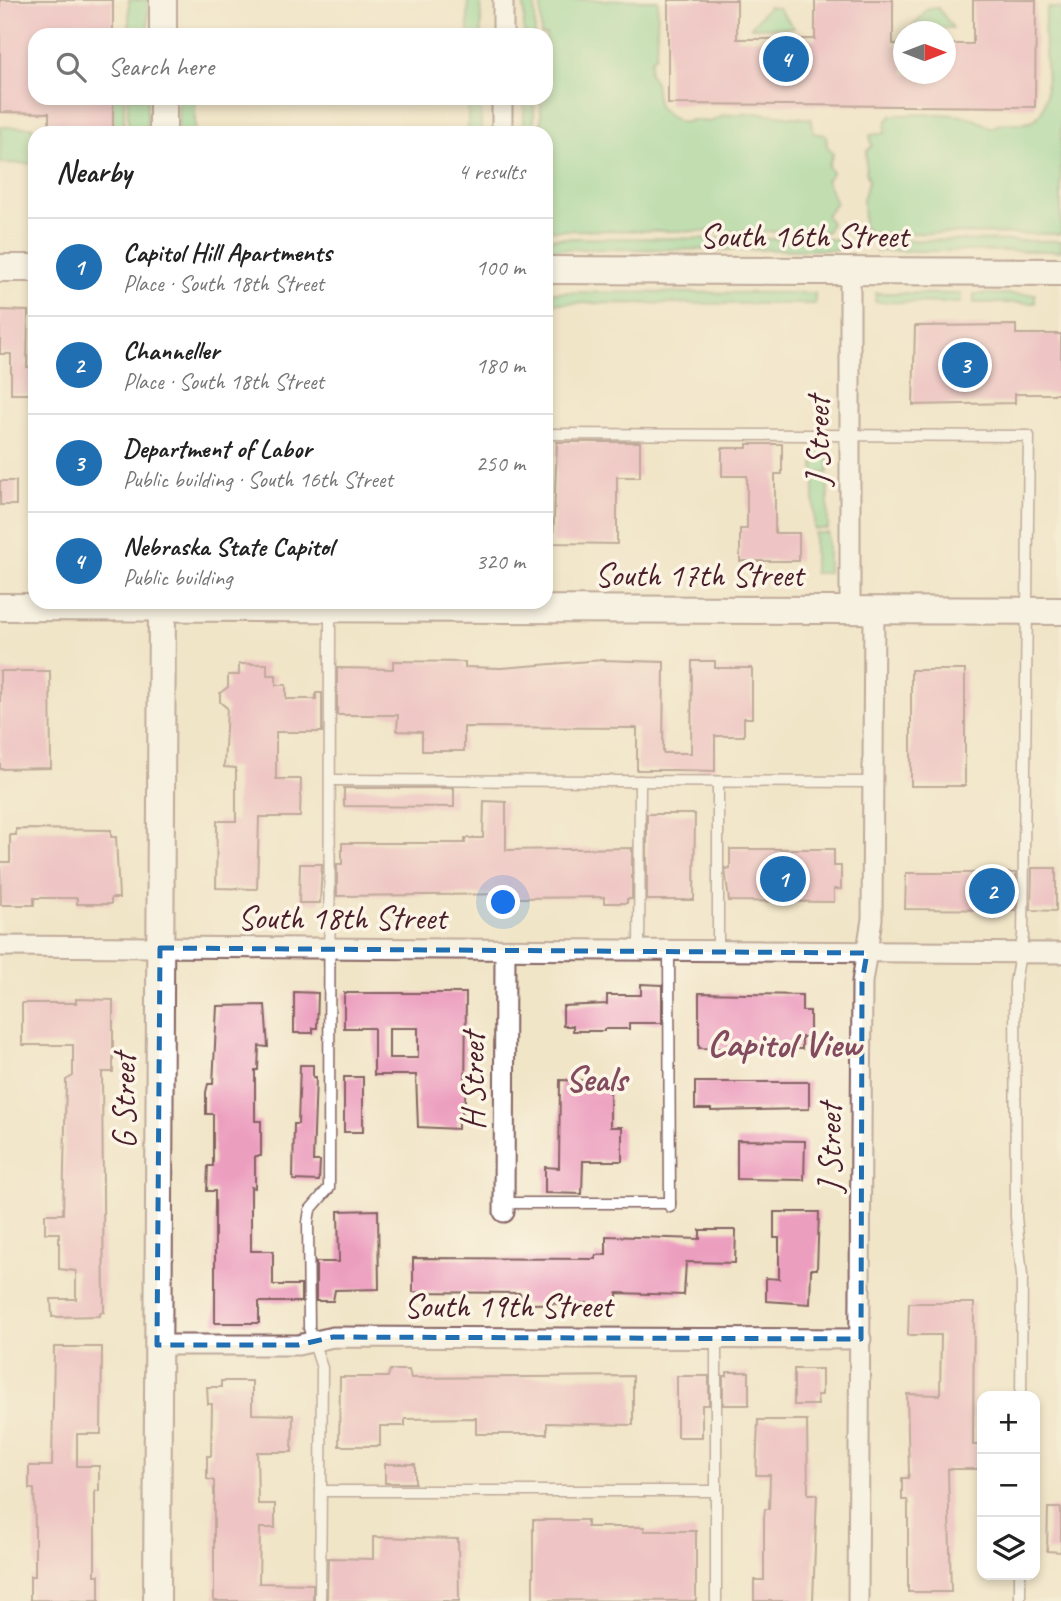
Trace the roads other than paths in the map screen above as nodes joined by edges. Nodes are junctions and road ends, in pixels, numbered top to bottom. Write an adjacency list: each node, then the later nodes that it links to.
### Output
1 (163, 0): 3 (main road)
2 (503, 0): 4 (street)
3 (163, 28)
4 (503, 28)
5 (163, 105): 7 (main road)
6 (502, 105): 8 (street)
7 (163, 126)
8 (502, 126)
9 (0, 268): 10 (main road)
10 (28, 268)
11 (553, 270): 12 (main road, South 16th Street)
12 (850, 272): 13 (main road, South 16th Street); 15 (street, J Street)
13 (1061, 272)
14 (553, 434): 15 (lane)
15 (849, 434): 21 (street, J Street); 22 (lane)
16 (0, 607): 17 (main road, South 17th Street)
17 (28, 607)
18 (553, 607): 21 (main road, South 17th Street)
19 (162, 609): 29 (main road, G Street)
20 (330, 609): 24 (lane)
21 (862, 611): 22 (main road, South 17th Street); 27 (street, J Street)
22 (1025, 611): 23 (main road, South 17th Street); 36 (lane)
23 (1061, 611)
24 (331, 780): 25 (lane); 30 (lane)
25 (640, 781): 26 (lane); 32 (lane)
26 (718, 782): 27 (lane); 34 (lane)
27 (873, 782): 35 (street, J Street)
28 (0, 946): 29 (street, South 18th Street)
29 (160, 948): 30 (street, South 18th Street); 42 (main road, G Street)
30 (330, 950): 31 (street, South 18th Street); 41 (lane)
31 (505, 950): 32 (street, South 18th Street); 38 (street, H Street)
32 (639, 951): 33 (street, South 18th Street)
33 (669, 951): 34 (street, South 18th Street); 38 (lane)
34 (718, 951): 35 (street, South 18th Street)
35 (867, 953): 36 (street, South 18th Street); 40 (street, J Street)
36 (1021, 953): 37 (street, South 18th Street); 43 (lane)
37 (1061, 953)
38 (504, 1207)
39 (716, 1339): 40 (street, South 19th Street); 41 (street, South 19th Street); 45 (lane)
40 (860, 1339): 50 (street, J Street)
41 (314, 1342): 42 (street, South 19th Street); 44 (lane)
42 (157, 1345): 47 (main road, G Street)
43 (1021, 1391)
44 (321, 1491): 45 (lane); 48 (lane)
45 (715, 1491): 49 (lane)
46 (1020, 1580): 51 (lane)
47 (157, 1601)
48 (320, 1601)
49 (716, 1601)
50 (858, 1601)
51 (1020, 1601)

